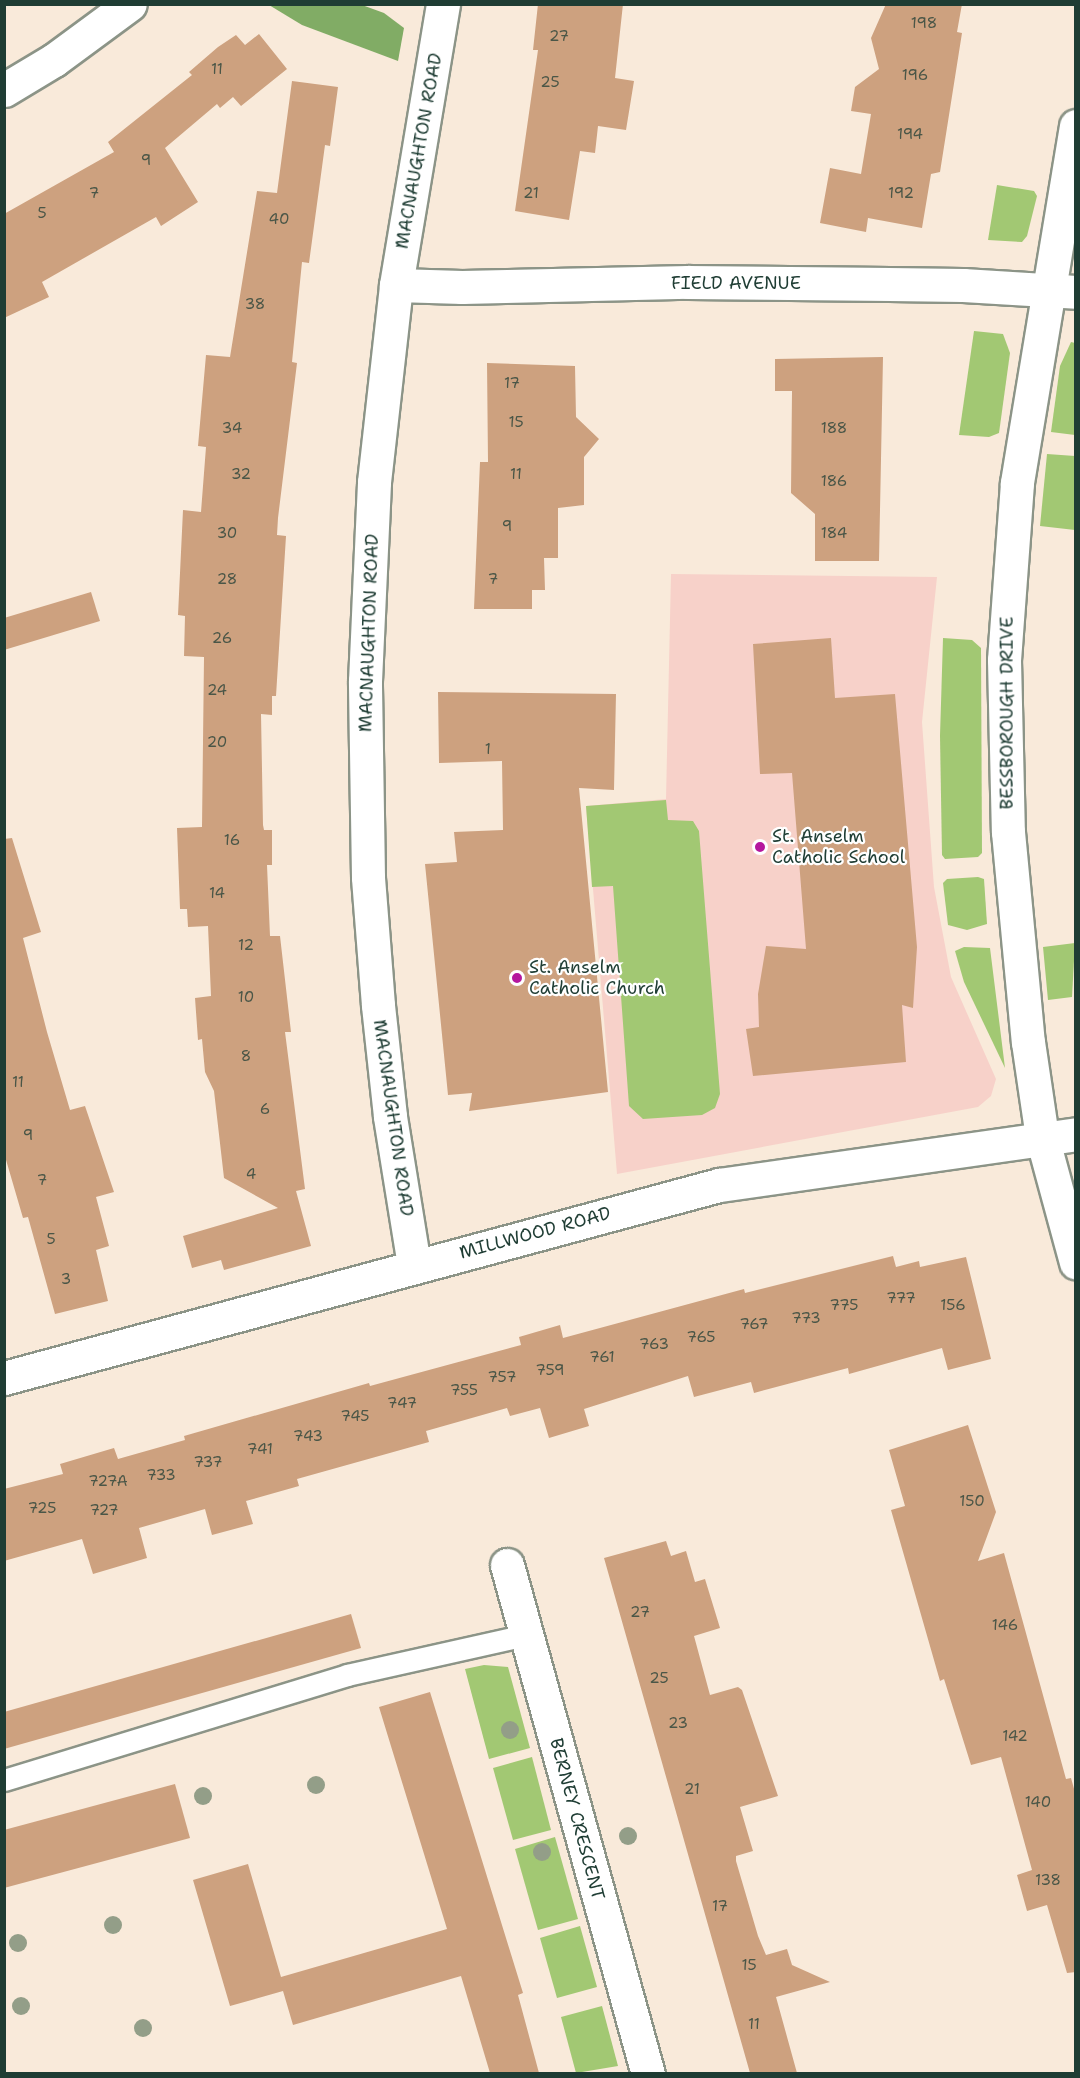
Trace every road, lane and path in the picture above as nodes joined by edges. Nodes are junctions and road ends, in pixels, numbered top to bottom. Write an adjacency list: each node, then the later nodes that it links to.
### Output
1 (130, 4): 3 (street)
2 (443, 4): 5 (street, MACNAUGHTON ROAD)
3 (4, 90)
4 (1076, 126): 6 (street, BESSBOROUGH DRIVE)
5 (396, 285): 6 (street, FIELD AVENUE); 10 (street, MACNAUGHTON ROAD)
6 (1061, 291): 8 (street, BESSBOROUGH DRIVE)
7 (1076, 1134): 8 (street, MILLWOOD ROAD)
8 (1042, 1137): 9 (street, BESSBOROUGH DRIVE); 10 (street, MILLWOOD ROAD)
9 (1076, 1262)
10 (414, 1264): 11 (street, MILLWOOD ROAD)
11 (4, 1378)
12 (507, 1565): 13 (street, BERNEY CRESCENT)
13 (526, 1635): 14 (lane); 15 (street, BERNEY CRESCENT)
14 (4, 1780)
15 (648, 2073)

